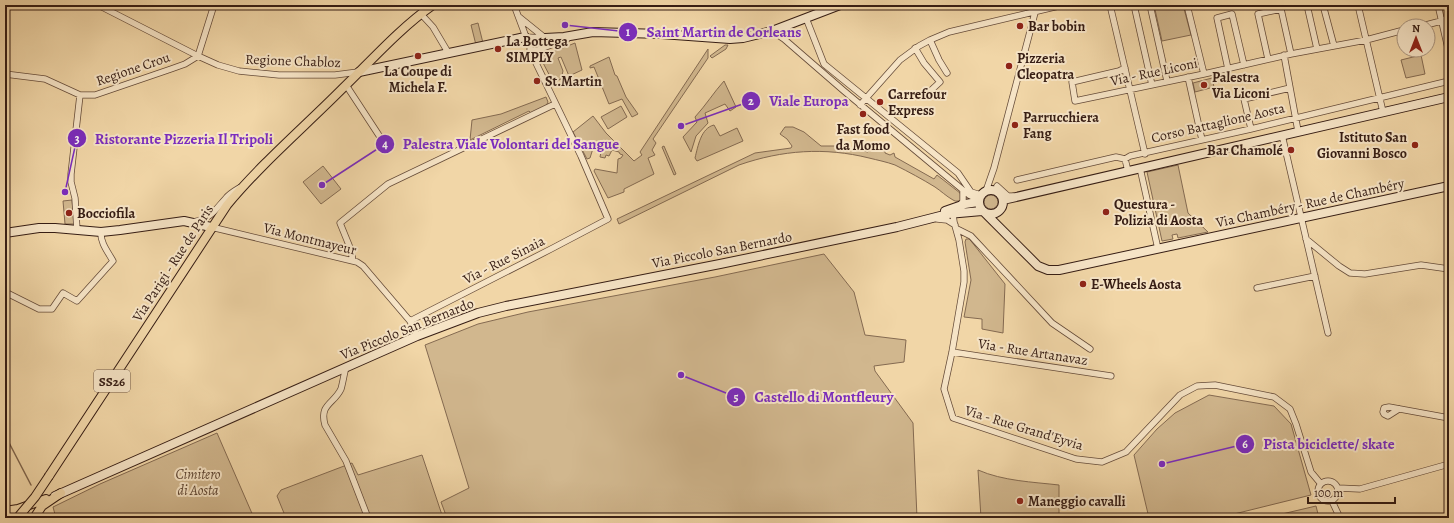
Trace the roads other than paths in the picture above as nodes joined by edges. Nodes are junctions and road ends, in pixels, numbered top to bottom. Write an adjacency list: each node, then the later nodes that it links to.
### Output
1 (98, 5): 38 (street, Regione Chabloz)
2 (214, 5): 38 (street)
3 (433, 5): 17 (main road, Via Parigi - Rue de Paris / SS26)
4 (514, 5): 18 (street)
5 (840, 5): 19 (street)
6 (1037, 5): 16 (street)
7 (1063, 5): 16 (street)
8 (1110, 5): 43 (street)
9 (1134, 5): 53 (street)
10 (1150, 5): 50 (street)
11 (1187, 5): 48 (street)
12 (1307, 5): 32 (street)
13 (1323, 5): 30 (street)
14 (1358, 5): 29 (street)
15 (1438, 5): 21 (street)
16 (1035, 12): 28 (street); 72 (street)
17 (420, 14): 35 (street); 45 (main road, Via Parigi - Rue de Paris / SS26)
18 (518, 16): 26 (street); 27 (street)
19 (806, 18): 23 (street); 59 (street)
20 (1449, 19): 21 (street)
21 (1442, 21): 22 (street); 37 (street)
22 (1436, 22)
23 (772, 31): 25 (street); 62 (street)
24 (1396, 32): 29 (street, Via - Rue Liconi)
25 (574, 36): 27 (street); 34 (street)
26 (525, 37): 27 (street); 33 (street); 35 (street)
27 (545, 38): 34 (street)
28 (930, 40): 31 (street); 46 (street)
29 (1366, 40): 30 (street, Via - Rue Liconi); 60 (street)
30 (1334, 46): 32 (street, Via - Rue Liconi)
31 (915, 48): 56 (street); 59 (street)
32 (1317, 49): 36 (street, Via - Rue Liconi)
33 (530, 50): 34 (street); 41 (street)
34 (538, 50): 41 (street)
35 (448, 54): 45 (street)
36 (1290, 54): 39 (street, Via - Rue Liconi); 40 (street)
37 (1449, 54)
38 (198, 56): 45 (street, Regione Chabloz); 57 (street, Regione Crou)
39 (1284, 56): 40 (street, Via - Rue Liconi); 54 (street)
40 (1268, 59): 42 (street, Via - Rue Liconi)
41 (535, 61): 61 (street)
42 (1244, 65): 44 (street, Via - Rue Liconi); 44 (street)
43 (1125, 68): 55 (street); 55 (street, Via - Rue Liconi)
44 (1228, 69): 48 (street, Via - Rue Liconi)
45 (359, 72): 52 (main road, Via Parigi - Rue de Paris / SS26)
46 (947, 73)
47 (5, 74): 57 (street, Regione Crou)
48 (1204, 74): 49 (street, Via - Rue Liconi)
49 (1188, 77): 50 (street, Via - Rue Liconi); 69 (street)
50 (1167, 81): 53 (street, Via - Rue Liconi)
51 (1449, 81): 60 (street, Corso Battaglione Aosta)
52 (346, 85): 68 (street); 76 (main road, Via Parigi - Rue de Paris / SS26)
53 (1152, 85): 55 (street, Via - Rue Liconi)
54 (1290, 88): 64 (street); 65 (street)
55 (1130, 89): 70 (street)
56 (927, 94)
57 (80, 95): 91 (street)
58 (1449, 97): 63 (street, Corso Battaglione Aosta)
59 (865, 98): 62 (street); 82 (street)
60 (1380, 98): 63 (street); 64 (street, Corso Battaglione Aosta)
61 (555, 104): 96 (street); 101 (street, Via - Rue Sinaia)
62 (860, 105): 79 (street)
63 (1383, 112): 66 (street, Corso Battaglione Aosta)
64 (1297, 118): 65 (street, Corso Battaglione Aosta); 66 (street)
65 (1251, 129): 69 (street, Corso Battaglione Aosta)
66 (1298, 131): 67 (street, Corso Battaglione Aosta)
67 (1282, 135): 73 (street, Corso Battaglione Aosta); 86 (street)
68 (382, 140)
69 (1202, 140): 70 (street, Corso Battaglione Aosta)
70 (1145, 154): 71 (street, Corso Battaglione Aosta)
71 (1125, 159): 74 (street); 75 (street, Corso Battaglione Aosta)
72 (994, 168): 77 (street); 82 (street)
73 (1140, 168): 74 (street, Corso Battaglione Aosta); 95 (street)
74 (1128, 171): 80 (street, Corso Battaglione Aosta)
75 (1017, 180)
76 (245, 183): 87 (street); 89 (main road, Via Parigi - Rue de Paris / SS26)
77 (997, 186): 80 (street, Corso Battaglione Aosta); 81 (street)
78 (1449, 186): 86 (street, Via Chambéry - Rue de Chambéry)
79 (963, 190): 82 (street); 83 (street)
80 (1032, 194): 81 (street, Corso Battaglione Aosta)
81 (1002, 197): 82 (street); 84 (street)
82 (980, 198): 83 (street, Via Piccolo San Bernardo); 84 (street); 85 (street, Via Piccolo San Bernardo)
83 (960, 206): 88 (street, Via Piccolo San Bernardo)
84 (983, 212): 85 (street, Via Piccolo San Bernardo); 95 (street, Via Chambéry - Rue de Chambéry)
85 (953, 214): 88 (street, Via Piccolo San Bernardo); 90 (street, Via - Rue Grand'Eyvia)
86 (1301, 218): 94 (street); 95 (street, Via Chambéry - Rue de Chambéry)
87 (192, 222): 89 (street); 92 (street)
88 (916, 222): 90 (street, Via Piccolo San Bernardo); 103 (street, Via Piccolo San Bernardo)
89 (211, 227): 96 (street, Via Montmayeur); 119 (main road, Via Parigi - Rue de Paris / SS26, bridge)
90 (956, 227): 104 (street, Via Piccolo San Bernardo); 105 (street, Via - Rue Grand'Eyvia)
91 (77, 230): 92 (street); 93 (street)
92 (101, 232): 100 (street)
93 (5, 233)
94 (1306, 239): 97 (street); 98 (street)
95 (1158, 249)
96 (353, 261): 101 (street, Via Montmayeur)
97 (1449, 269)
98 (1315, 276): 99 (street); 102 (street)
99 (1257, 288)
100 (5, 292)
101 (410, 321): 103 (street, Via Montmayeur)
102 (1328, 334)
103 (417, 336): 106 (street, Via Piccolo San Bernardo)
104 (1090, 349)
105 (952, 352): 107 (street, Via - Rue Artanavaz); 111 (street, Via - Rue Grand'Eyvia)
106 (346, 367): 113 (street, Via Piccolo San Bernardo); 120 (street)
107 (1111, 376)
108 (1399, 409): 109 (street)
109 (1449, 418)
110 (1449, 464): 112 (street)
111 (1321, 484): 112 (street); 115 (street)
112 (1338, 488): 115 (street)
113 (61, 494): 114 (street, Via Piccolo San Bernardo); 118 (main road)
114 (46, 499): 116 (main road)
115 (1332, 501): 121 (street)
116 (30, 505): 117 (main road); 118 (main road)
117 (5, 511)
118 (35, 516)
119 (18, 517)
120 (368, 518)
121 (1340, 518)

